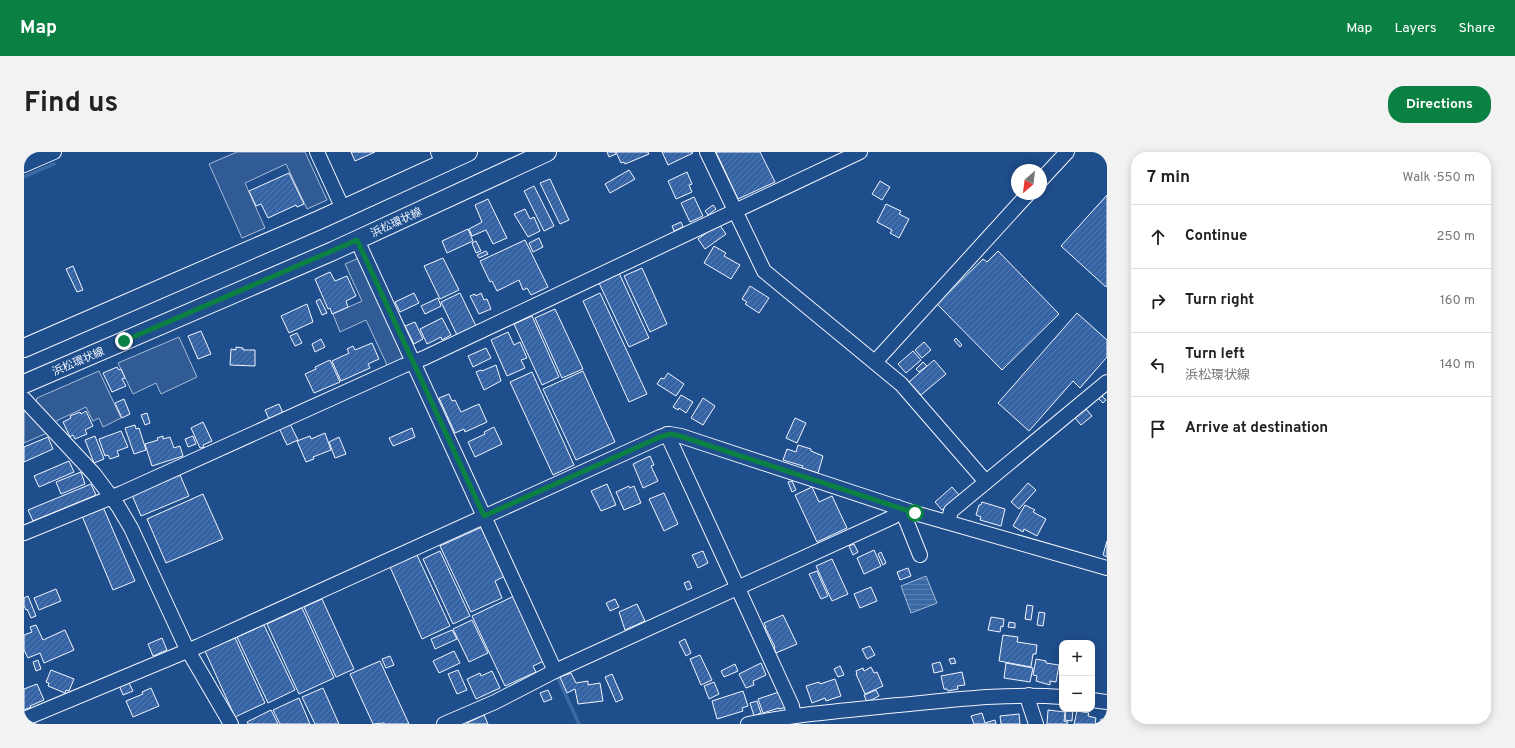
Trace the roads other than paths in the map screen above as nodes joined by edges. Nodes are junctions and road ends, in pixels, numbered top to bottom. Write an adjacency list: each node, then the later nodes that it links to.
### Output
1 (54, 152): 9 (street)
2 (317, 152): 12 (street)
3 (468, 152): 8 (main road)
4 (547, 152): 14 (main road, 浜松環状線)
5 (708, 152): 13 (street)
6 (860, 152): 13 (street)
7 (1067, 152): 10 (street)
8 (440, 158): 12 (main road)
9 (24, 165)
10 (1047, 174)
11 (1023, 200): 17 (street)
12 (343, 209): 15 (main road)
13 (736, 211): 16 (street); 17 (street)
14 (357, 240): 16 (street); 19 (main road, 浜松環状線)
15 (24, 348)
16 (413, 362): 23 (street); 25 (street)
17 (875, 362): 22 (street)
18 (1107, 382): 22 (street)
19 (24, 384)
20 (24, 399): 23 (street)
21 (667, 434): 24 (street); 25 (street); 30 (street)
22 (986, 482): 26 (street)
23 (112, 497): 27 (street); 31 (street)
24 (897, 507): 26 (street); 28 (street); 30 (street)
25 (484, 516): 31 (street); 32 (street)
26 (948, 522): 29 (street)
27 (24, 533)
28 (920, 555)
29 (1107, 568)
30 (738, 588): 32 (street); 37 (street)
31 (188, 650): 38 (street); 39 (street)
32 (555, 671): 40 (street)
33 (1029, 695): 34 (street); 37 (street); 42 (street)
34 (1059, 697)
35 (1095, 700): 36 (street)
36 (1107, 702)
37 (794, 716): 41 (street)
38 (24, 719)
39 (231, 724)
40 (444, 724)
41 (748, 724)
42 (1036, 724)

